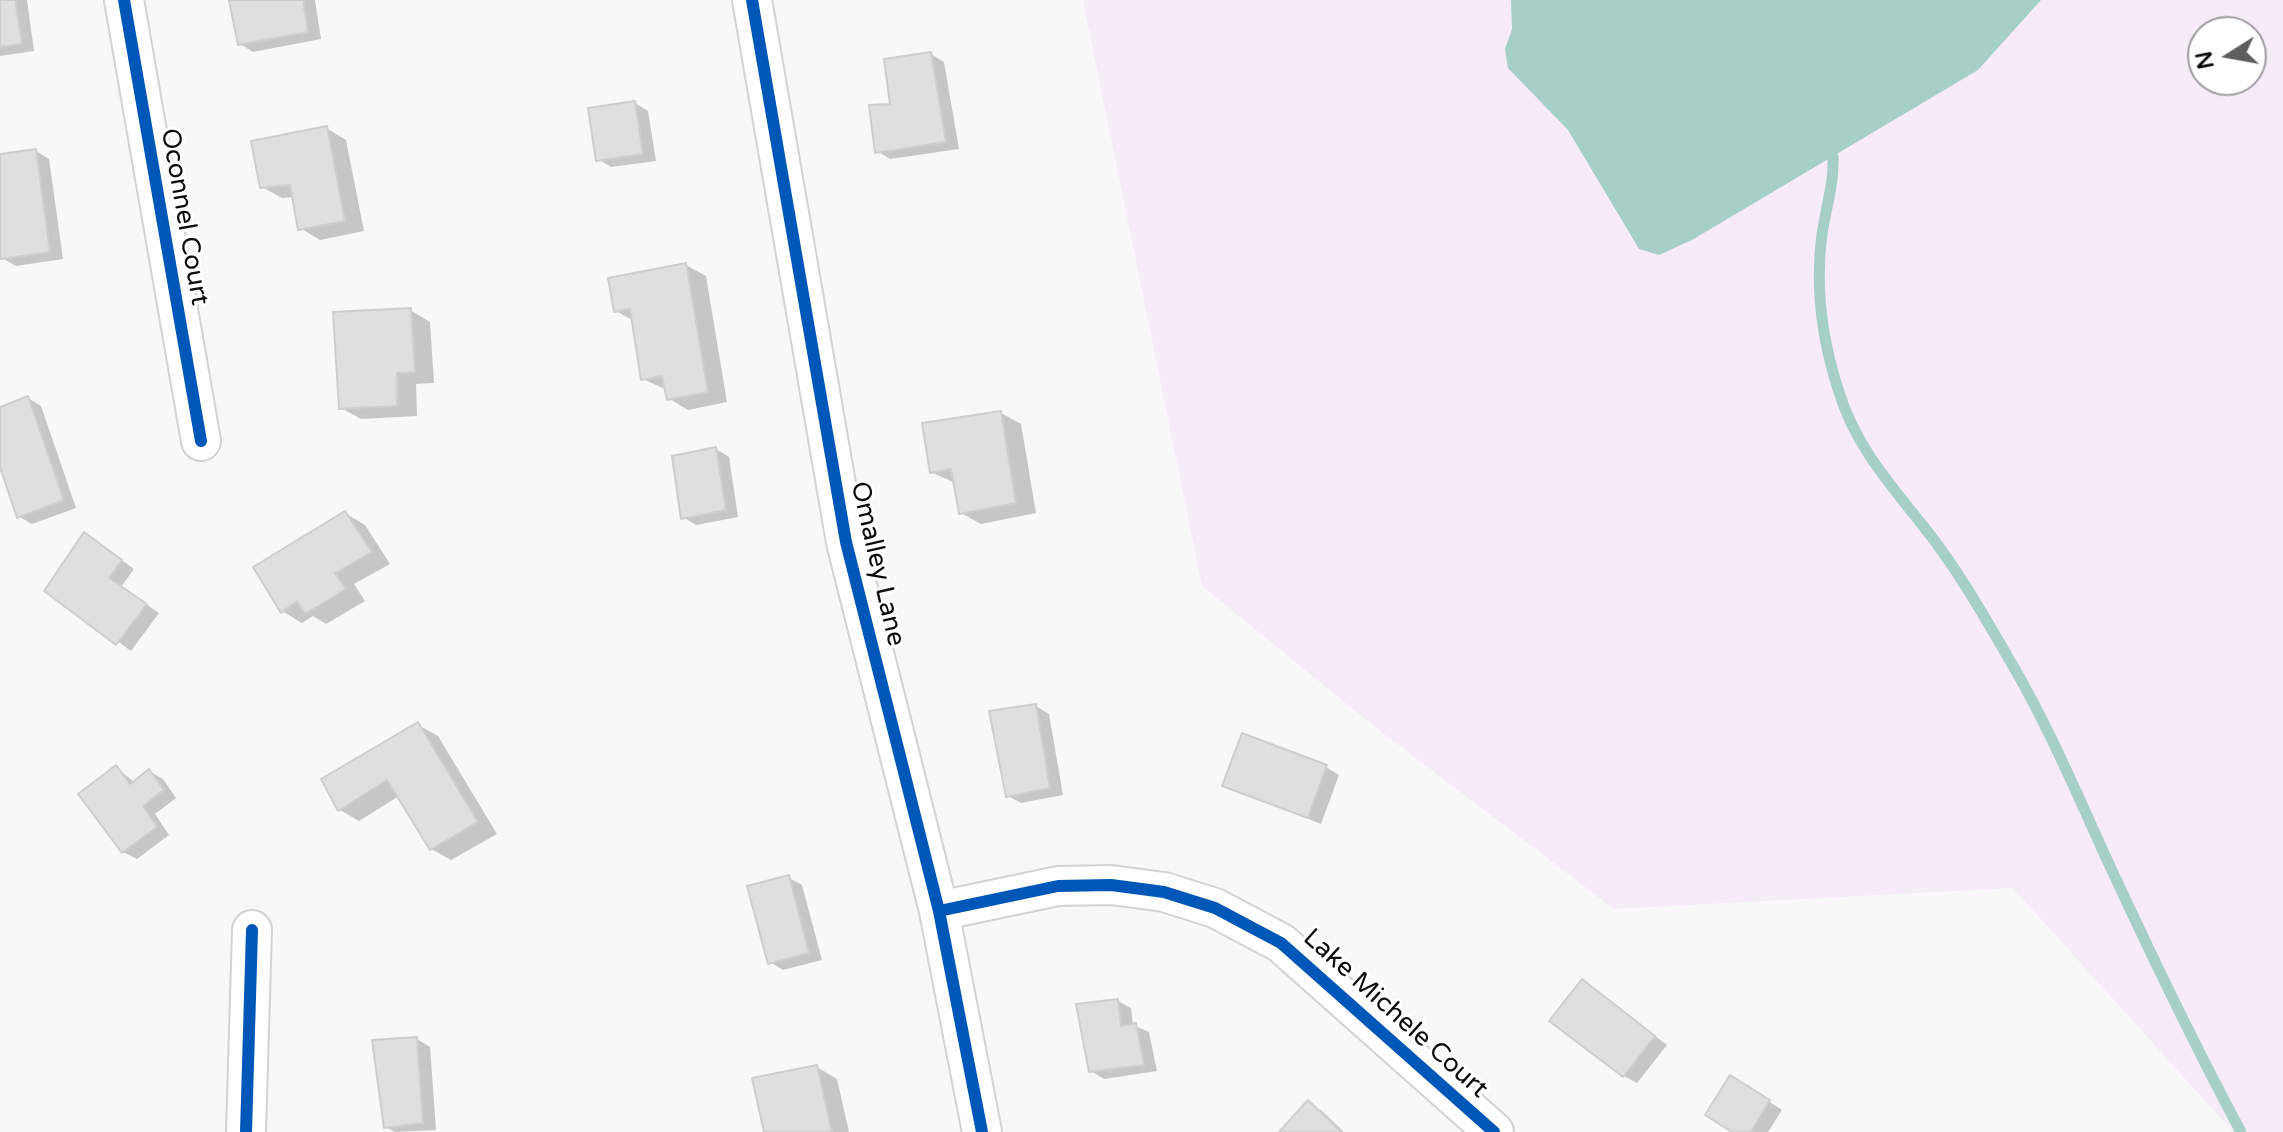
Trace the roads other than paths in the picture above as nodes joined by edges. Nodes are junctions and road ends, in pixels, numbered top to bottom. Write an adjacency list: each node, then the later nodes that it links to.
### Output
1 (124, 0): 3 (street, Oconnel Court)
2 (752, 0): 4 (street, Omalley Lane)
3 (201, 441)
4 (939, 911): 7 (street, Omalley Lane); 8 (street, Lake Michele Court)
5 (252, 930): 6 (street)
6 (246, 1132)
7 (982, 1132)
8 (1494, 1132)

